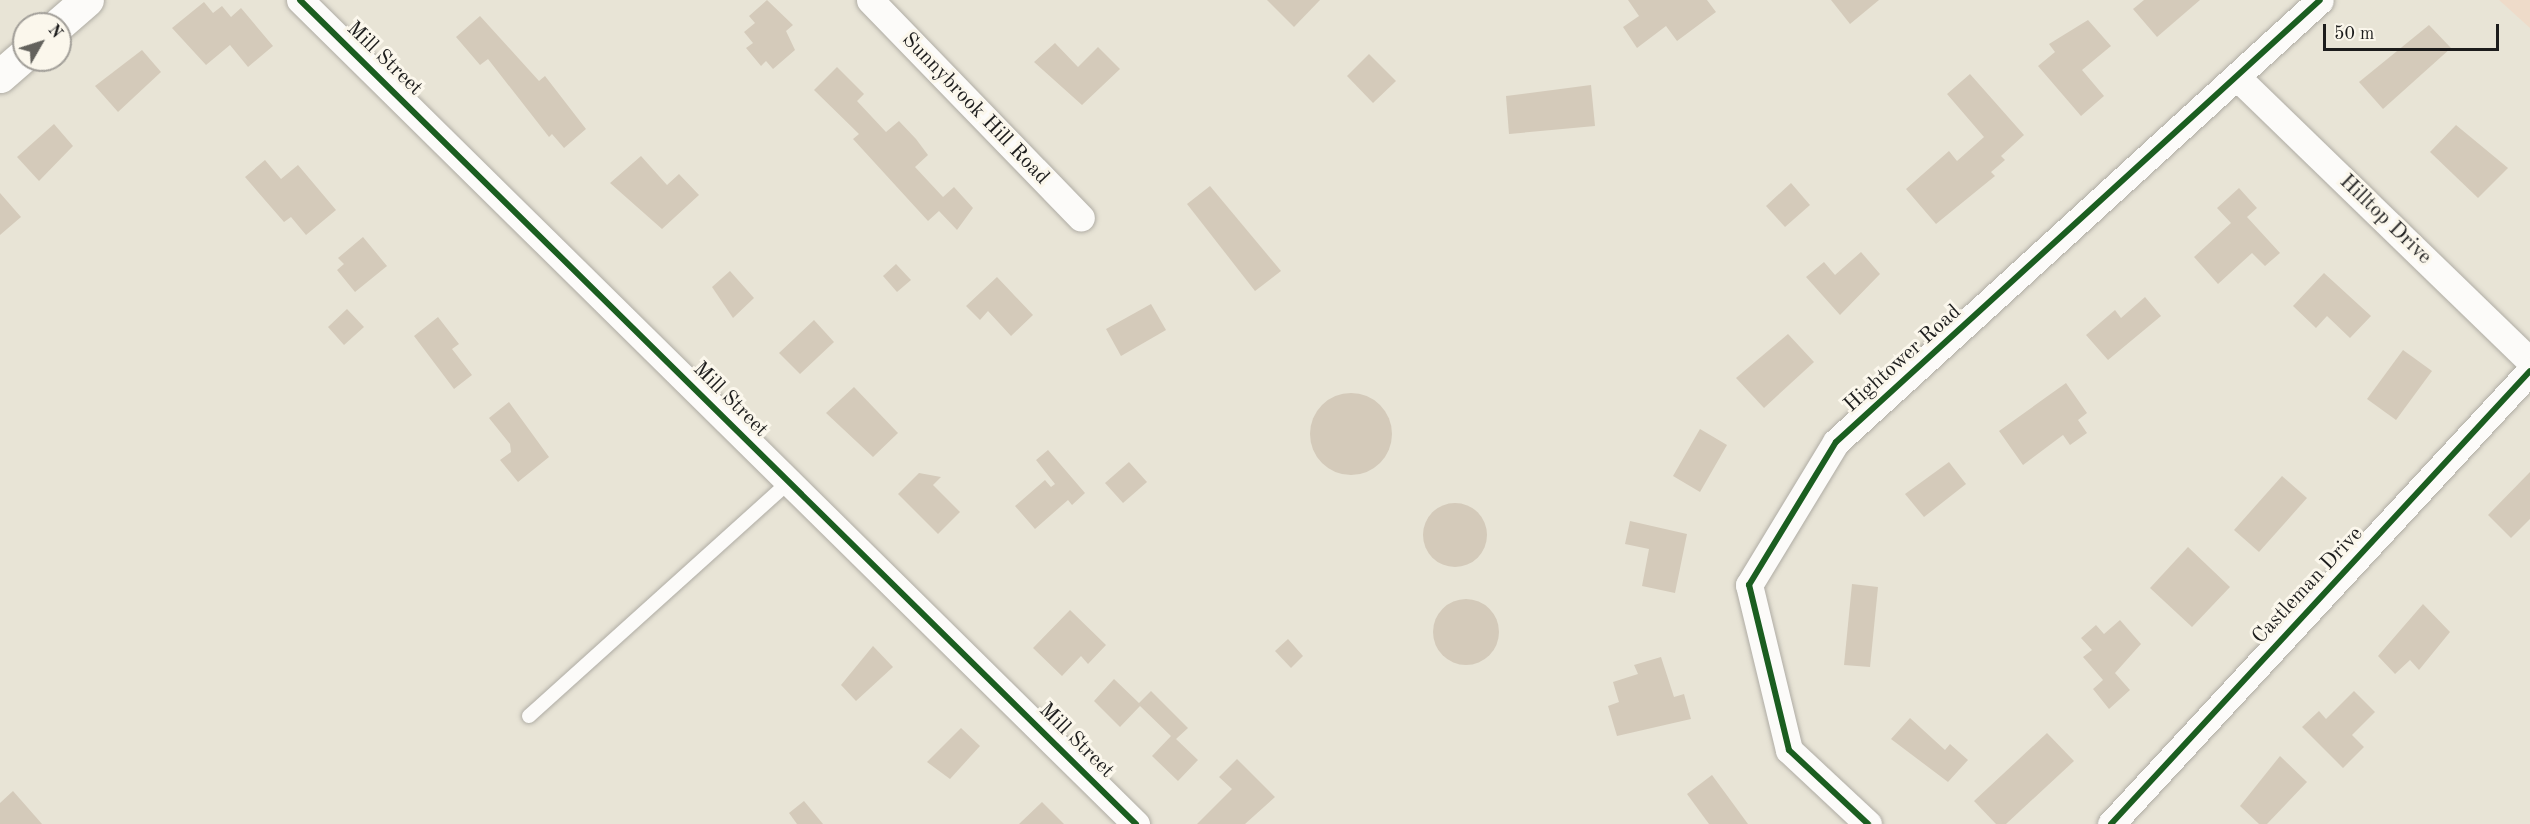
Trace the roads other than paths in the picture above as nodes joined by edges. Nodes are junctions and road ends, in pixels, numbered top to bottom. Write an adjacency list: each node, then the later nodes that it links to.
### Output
1 (87, 0): 5 (main road)
2 (300, 0): 12 (street, Mill Street)
3 (870, 0): 9 (street, Sunnybrook Hill Road)
4 (2319, 0): 8 (street, Hightower Road)
5 (72, 13)
6 (12, 65): 7 (main road)
7 (0, 75)
8 (2239, 79): 10 (street, Hilltop Drive); 15 (street, Hightower Road)
9 (1081, 218)
10 (2530, 361)
11 (2530, 371): 16 (street, Castleman Drive)
12 (789, 482): 13 (lane); 14 (street, Mill Street)
13 (529, 716)
14 (1136, 824)
15 (1868, 824)
16 (2111, 824)

